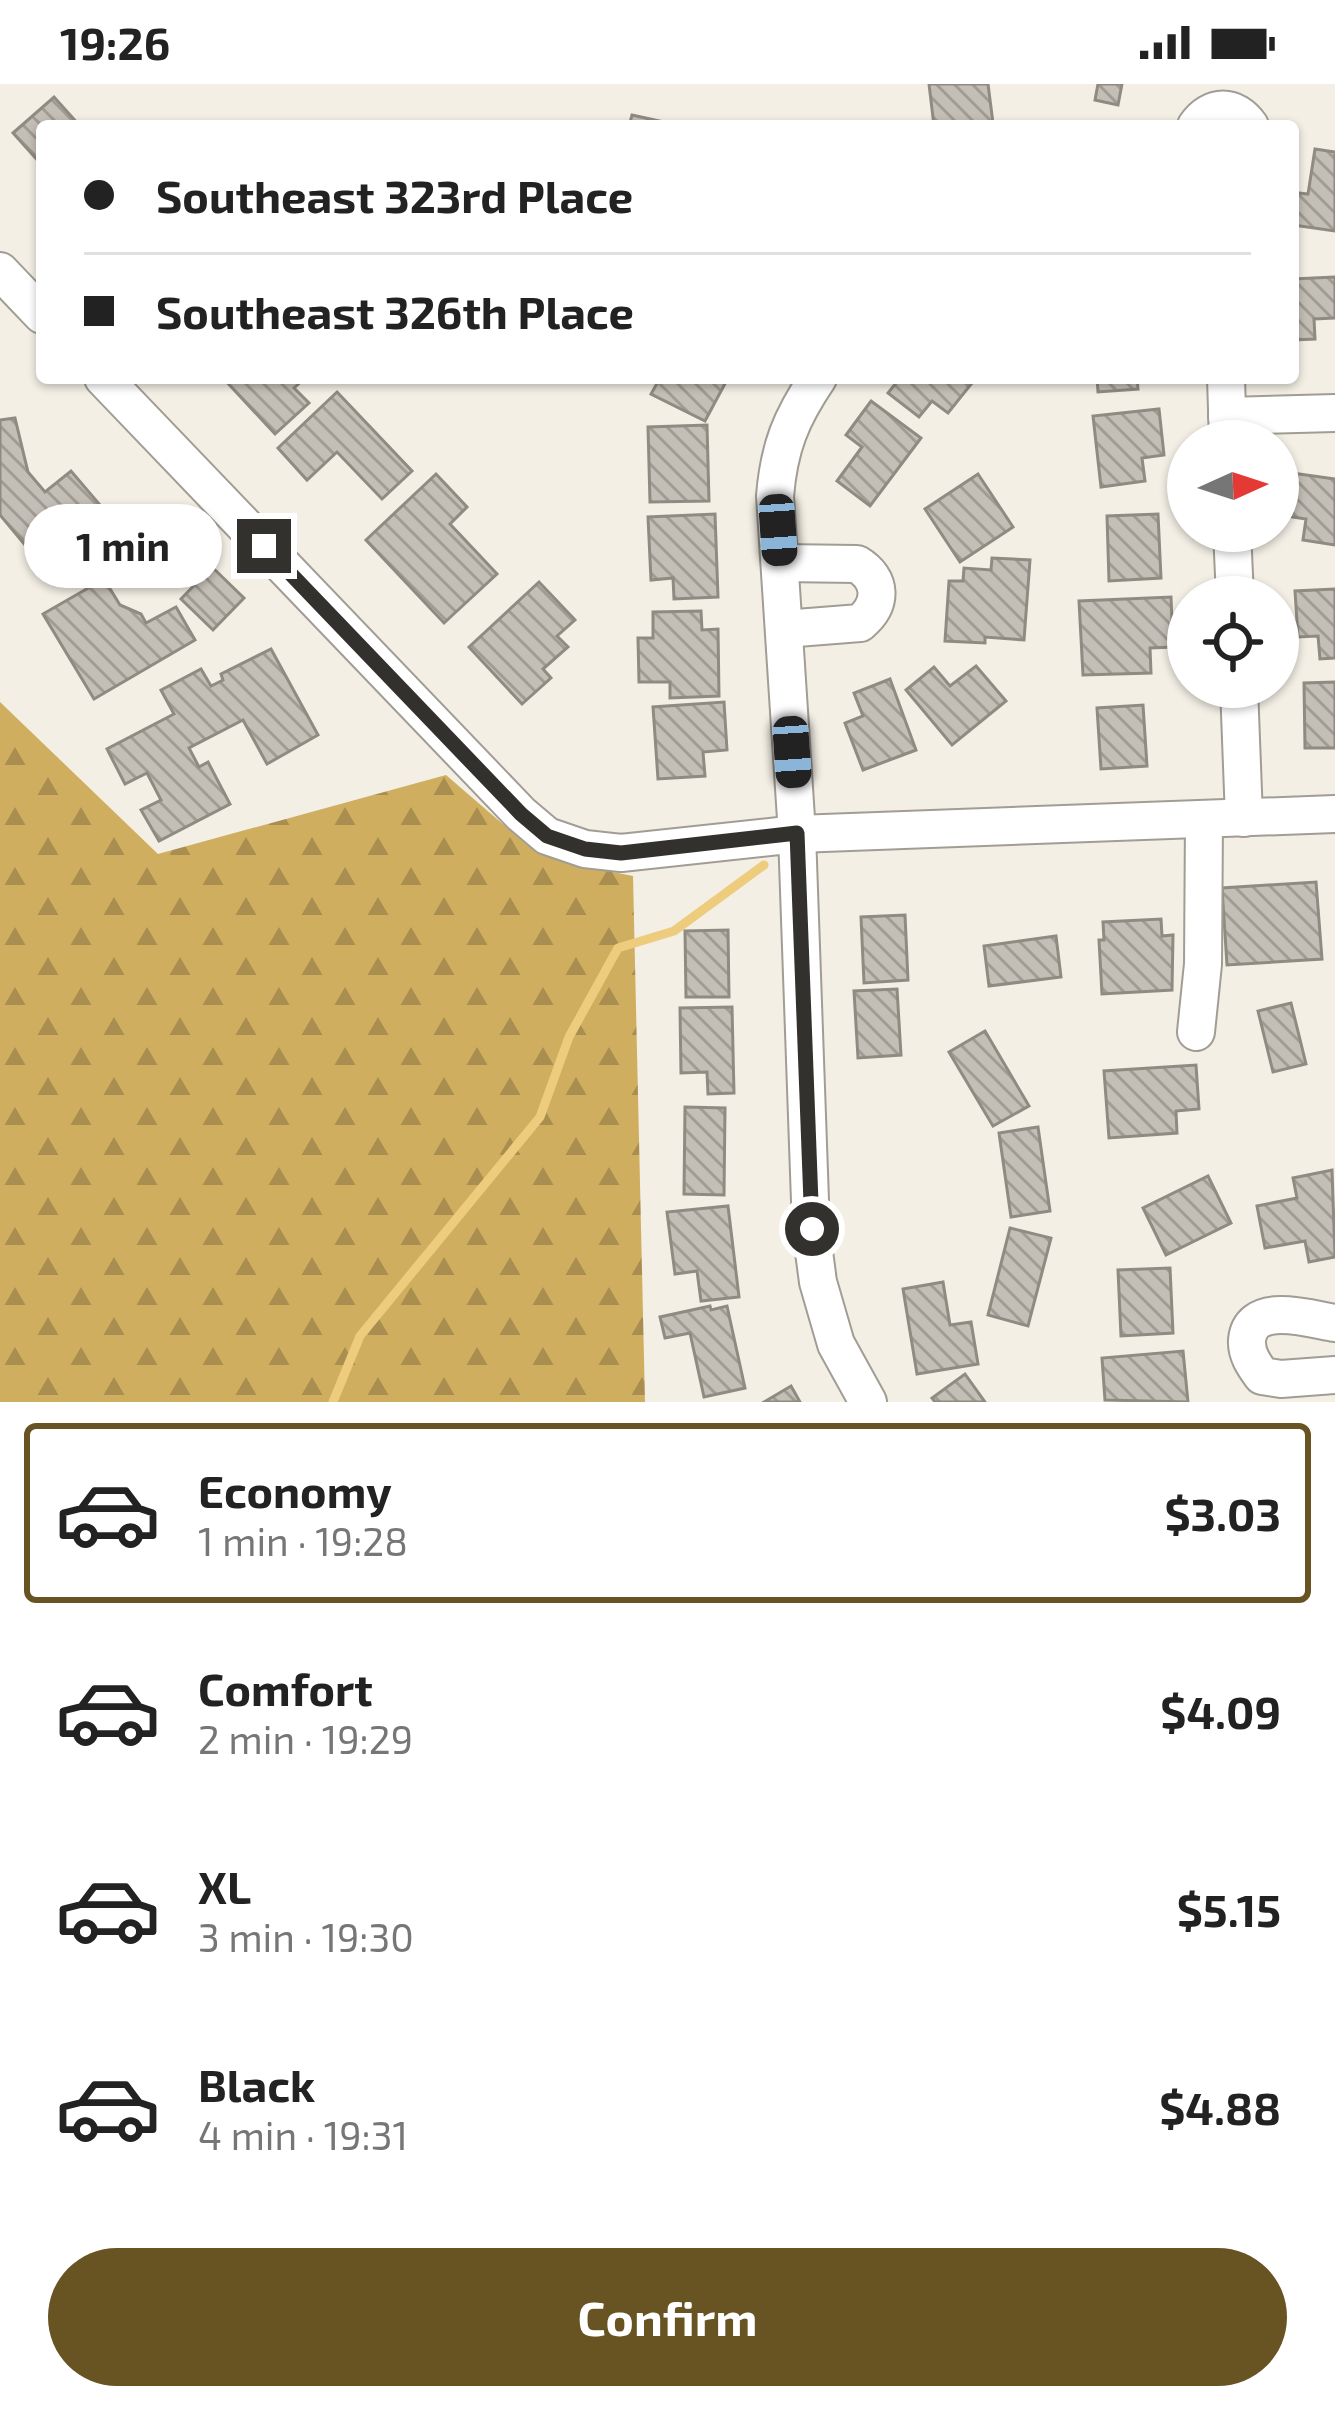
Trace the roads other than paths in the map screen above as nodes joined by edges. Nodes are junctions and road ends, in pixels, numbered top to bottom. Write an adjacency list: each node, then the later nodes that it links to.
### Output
1 (1200, 120): 2 (street)
2 (1245, 120)
3 (0, 271): 4 (street)
4 (36, 309)
5 (109, 384): 17 (street)
6 (814, 384): 11 (street)
7 (1226, 384): 9 (street)
8 (1335, 413): 10 (street)
9 (1228, 420)
10 (1285, 420)
11 (780, 563): 12 (street); 12 (street)
12 (784, 629): 17 (street)
13 (1239, 708): 15 (street)
14 (1335, 814): 15 (street)
15 (1244, 818): 16 (street)
16 (1204, 819): 17 (street); 18 (street)
17 (797, 833): 21 (street)
18 (1196, 1032)
19 (1335, 1323): 20 (street)
20 (1335, 1376)
21 (868, 1402)

